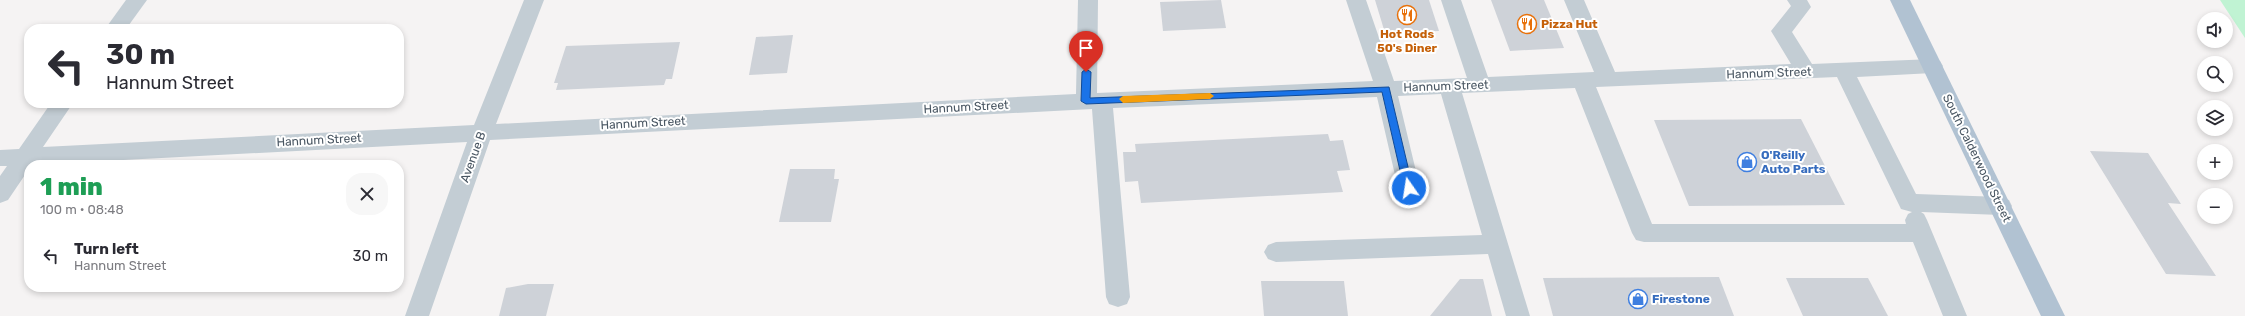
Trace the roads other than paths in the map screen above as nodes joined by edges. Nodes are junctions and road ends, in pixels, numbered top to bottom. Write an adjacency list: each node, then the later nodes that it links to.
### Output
1 (137, 0): 9 (street)
2 (534, 0): 20 (street, Avenue B)
3 (1088, 0): 18 (street)
4 (1356, 0): 17 (street)
5 (1451, 0): 15 (street)
6 (1574, 0): 13 (street)
7 (1797, 0): 11 (street)
8 (1900, 0): 10 (main road, South Calderwood Street)
9 (119, 24)
10 (1933, 66): 12 (street, Hannum Street); 26 (main road, South Calderwood Street)
11 (1806, 71): 12 (street, Hannum Street); 13 (street, Hannum Street)
12 (1844, 71): 25 (street)
13 (1608, 80): 14 (street, Hannum Street)
14 (1583, 81): 15 (street, Hannum Street); 27 (street)
15 (1480, 85): 16 (street, Hannum Street)
16 (1449, 86): 17 (street, Hannum Street); 28 (street)
17 (1386, 89): 18 (street, Hannum Street); 23 (street)
18 (1094, 101): 20 (street, Hannum Street); 30 (street)
19 (58, 108): 21 (street)
20 (482, 131): 21 (street, Hannum Street); 31 (street, Avenue B)
21 (24, 156): 22 (street, Hannum Street); 24 (street)
22 (0, 158)
23 (1409, 188)
24 (0, 194)
25 (1909, 203): 26 (street); 27 (street)
26 (2001, 206): 34 (main road, South Calderwood Street)
27 (1921, 233): 33 (street)
28 (1497, 244): 29 (street); 32 (street)
29 (1276, 252)
30 (1118, 297)
31 (417, 316)
32 (1518, 316)
33 (1956, 316)
34 (2053, 316)

